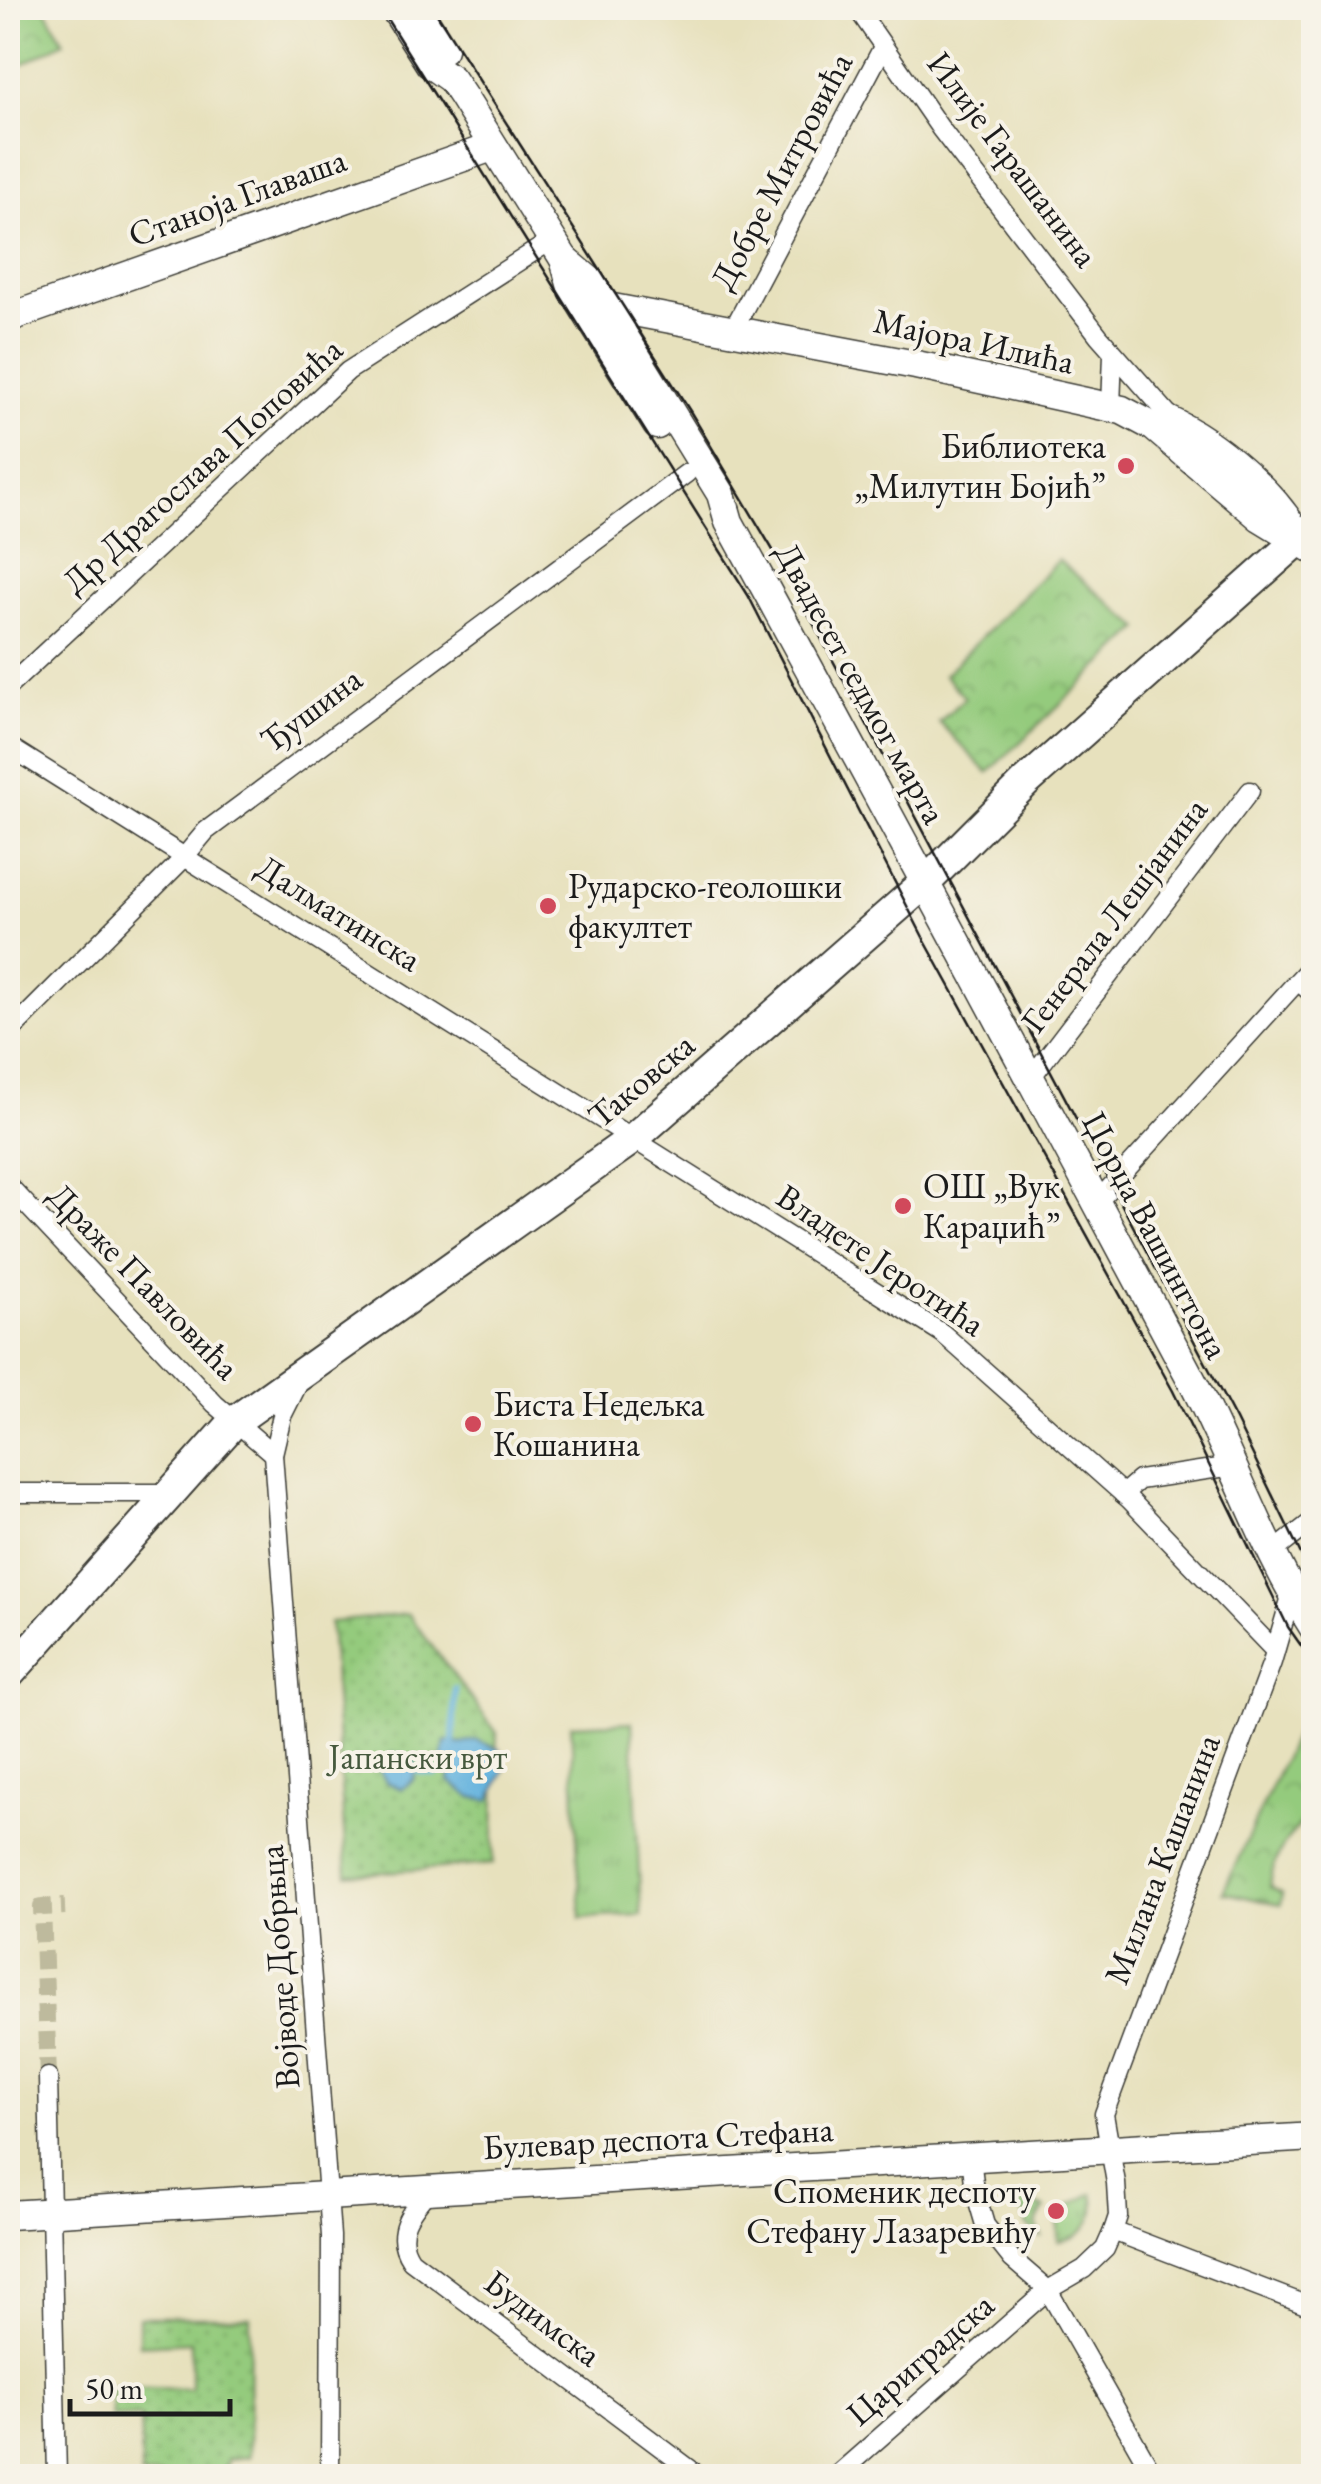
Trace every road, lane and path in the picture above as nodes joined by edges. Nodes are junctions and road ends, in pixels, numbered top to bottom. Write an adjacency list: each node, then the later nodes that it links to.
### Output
1 (394, 8): 5 (main road, Двадесет седмог марта)
2 (417, 8): 5 (main road, Двадесет седмог марта)
3 (857, 8): 4 (street, Илије Гарашанина)
4 (882, 48): 11 (street, Добре Митровића); 13 (street, Илије Гарашанина)
5 (451, 79): 6 (main road, Двадесет седмог марта)
6 (492, 146): 7 (main road, Двадесет седмог марта); 10 (main road, Станоја Главаша)
7 (558, 249): 8 (main road, Двадесет седмог марта); 9 (main road); 16 (main road, Двадесет седмог марта); 19 (street, Др Драгослава Поповића)
8 (590, 281): 9 (main road, Двадесет седмог марта); 11 (main road, Мајора Илића)
9 (607, 308): 12 (main road, Мајора Илића); 17 (main road, Двадесет седмог марта)
10 (8, 318)
11 (736, 324): 12 (main road, Мајора Илића)
12 (805, 346): 14 (main road, Мајора Илића)
13 (1113, 354): 14 (street); 15 (street, Илије Гарашанина)
14 (1120, 410): 15 (main road, Илије Гарашанина); 18 (main road)
15 (1177, 424): 18 (main road, Илије Гарашанина)
16 (687, 473): 17 (main road, Двадесет седмог марта); 22 (street, Ђушина)
17 (729, 522): 23 (main road, Двадесет седмог марта)
18 (1308, 538): 23 (main road, Таковска)
19 (8, 687)
20 (8, 746): 22 (street, Далматинска)
21 (1250, 790): 28 (street, Генерала Лешјанина)
22 (185, 855): 27 (street, Ђушина); 29 (street, Далматинска)
23 (927, 880): 28 (main road, Џорџа Вашингтона); 29 (main road, Таковска)
24 (1314, 963): 25 (street)
25 (1298, 981): 26 (street); 31 (street)
26 (1314, 995)
27 (8, 1034)
28 (1030, 1079): 31 (main road, Џорџа Вашингтона)
29 (635, 1137): 32 (main road, Таковска); 38 (street, Владете Јеротића)
30 (8, 1185): 33 (street, Драже Павловића)
31 (1095, 1204): 35 (main road, Џорџа Вашингтона)
32 (308, 1369): 33 (main road, Таковска); 34 (street, Војводе Добрњца)
33 (235, 1421): 34 (street); 37 (main road, Таковска)
34 (273, 1454): 50 (street, Војводе Добрњца)
35 (1233, 1466): 38 (street); 40 (main road, Џорџа Вашингтона)
36 (8, 1493): 37 (street)
37 (168, 1493): 44 (main road, Таковска)
38 (1123, 1494): 43 (street, Владете Јеротића)
39 (1314, 1520): 40 (street)
40 (1273, 1552): 41 (main road, Џорџа Вашингтона)
41 (1292, 1594): 42 (main road, Џорџа Вашингтона); 43 (street, Милана Кашанина)
42 (1314, 1628)
43 (1275, 1651): 47 (street, Милана Кашанина)
44 (8, 1675)
45 (48, 2076): 51 (street)
46 (1314, 2137): 47 (main road, Булевар деспота Стефана)
47 (1110, 2149): 48 (main road, Булевар деспота Стефана); 53 (street, Милана Кашанина)
48 (972, 2157): 49 (main road, Булевар деспота Стефана); 54 (street)
49 (429, 2190): 50 (main road, Булевар деспота Стефана); 58 (street, Будимска)
50 (328, 2196): 51 (main road, Булевар деспота Стефана); 57 (street, Војводе Добрњца)
51 (54, 2212): 52 (main road, Булевар деспота Стефана); 56 (street)
52 (8, 2215)
53 (1113, 2231): 54 (street, Цариградска); 55 (street)
54 (1048, 2290): 59 (street, Цариградска); 60 (street)
55 (1314, 2308)
56 (57, 2476)
57 (330, 2476)
58 (699, 2476)
59 (836, 2476)
60 (1154, 2476)

